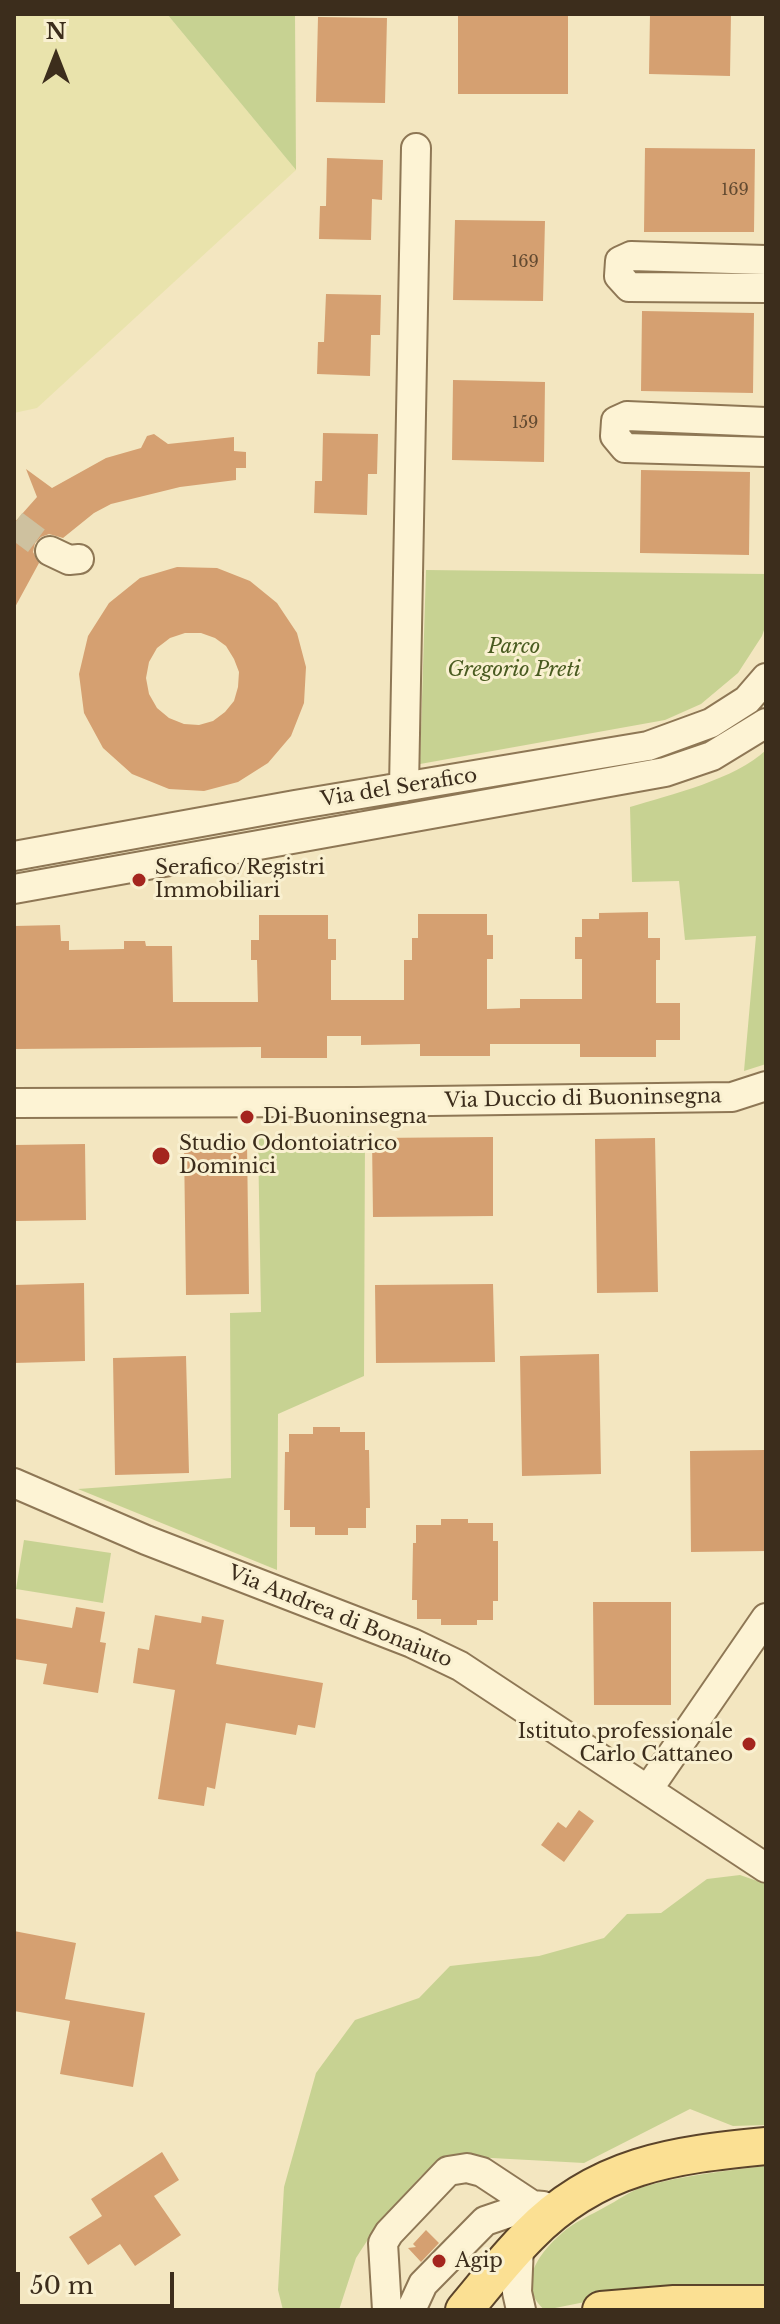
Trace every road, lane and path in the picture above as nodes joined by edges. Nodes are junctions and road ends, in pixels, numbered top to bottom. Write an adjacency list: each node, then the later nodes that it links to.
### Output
1 (416, 148): 10 (street)
2 (766, 260): 3 (street)
3 (766, 288)
4 (766, 422): 5 (street)
5 (766, 452)
6 (50, 551): 7 (street)
7 (79, 559)
8 (766, 678): 10 (street, Via del Serafico)
9 (766, 723): 12 (street, Via del Serafico)
10 (404, 787): 11 (street, Via del Serafico)
11 (14, 856)
12 (14, 889)
13 (766, 1086): 14 (street, Via Duccio di Buoninsegna)
14 (14, 1103)
15 (14, 1483): 17 (street, Via Andrea di Bonaiuto)
16 (766, 1618): 17 (street)
17 (649, 1788): 18 (street, Via Andrea di Bonaiuto)
18 (766, 1868)
19 (766, 2146): 20 (main road)
20 (546, 2206): 21 (main road); 23 (street); 24 (street)
21 (519, 2246): 25 (main road); 26 (street)
22 (747, 2306): 27 (main road)
23 (387, 2310)
24 (411, 2310)
25 (464, 2310)
26 (521, 2310)
27 (601, 2310)

